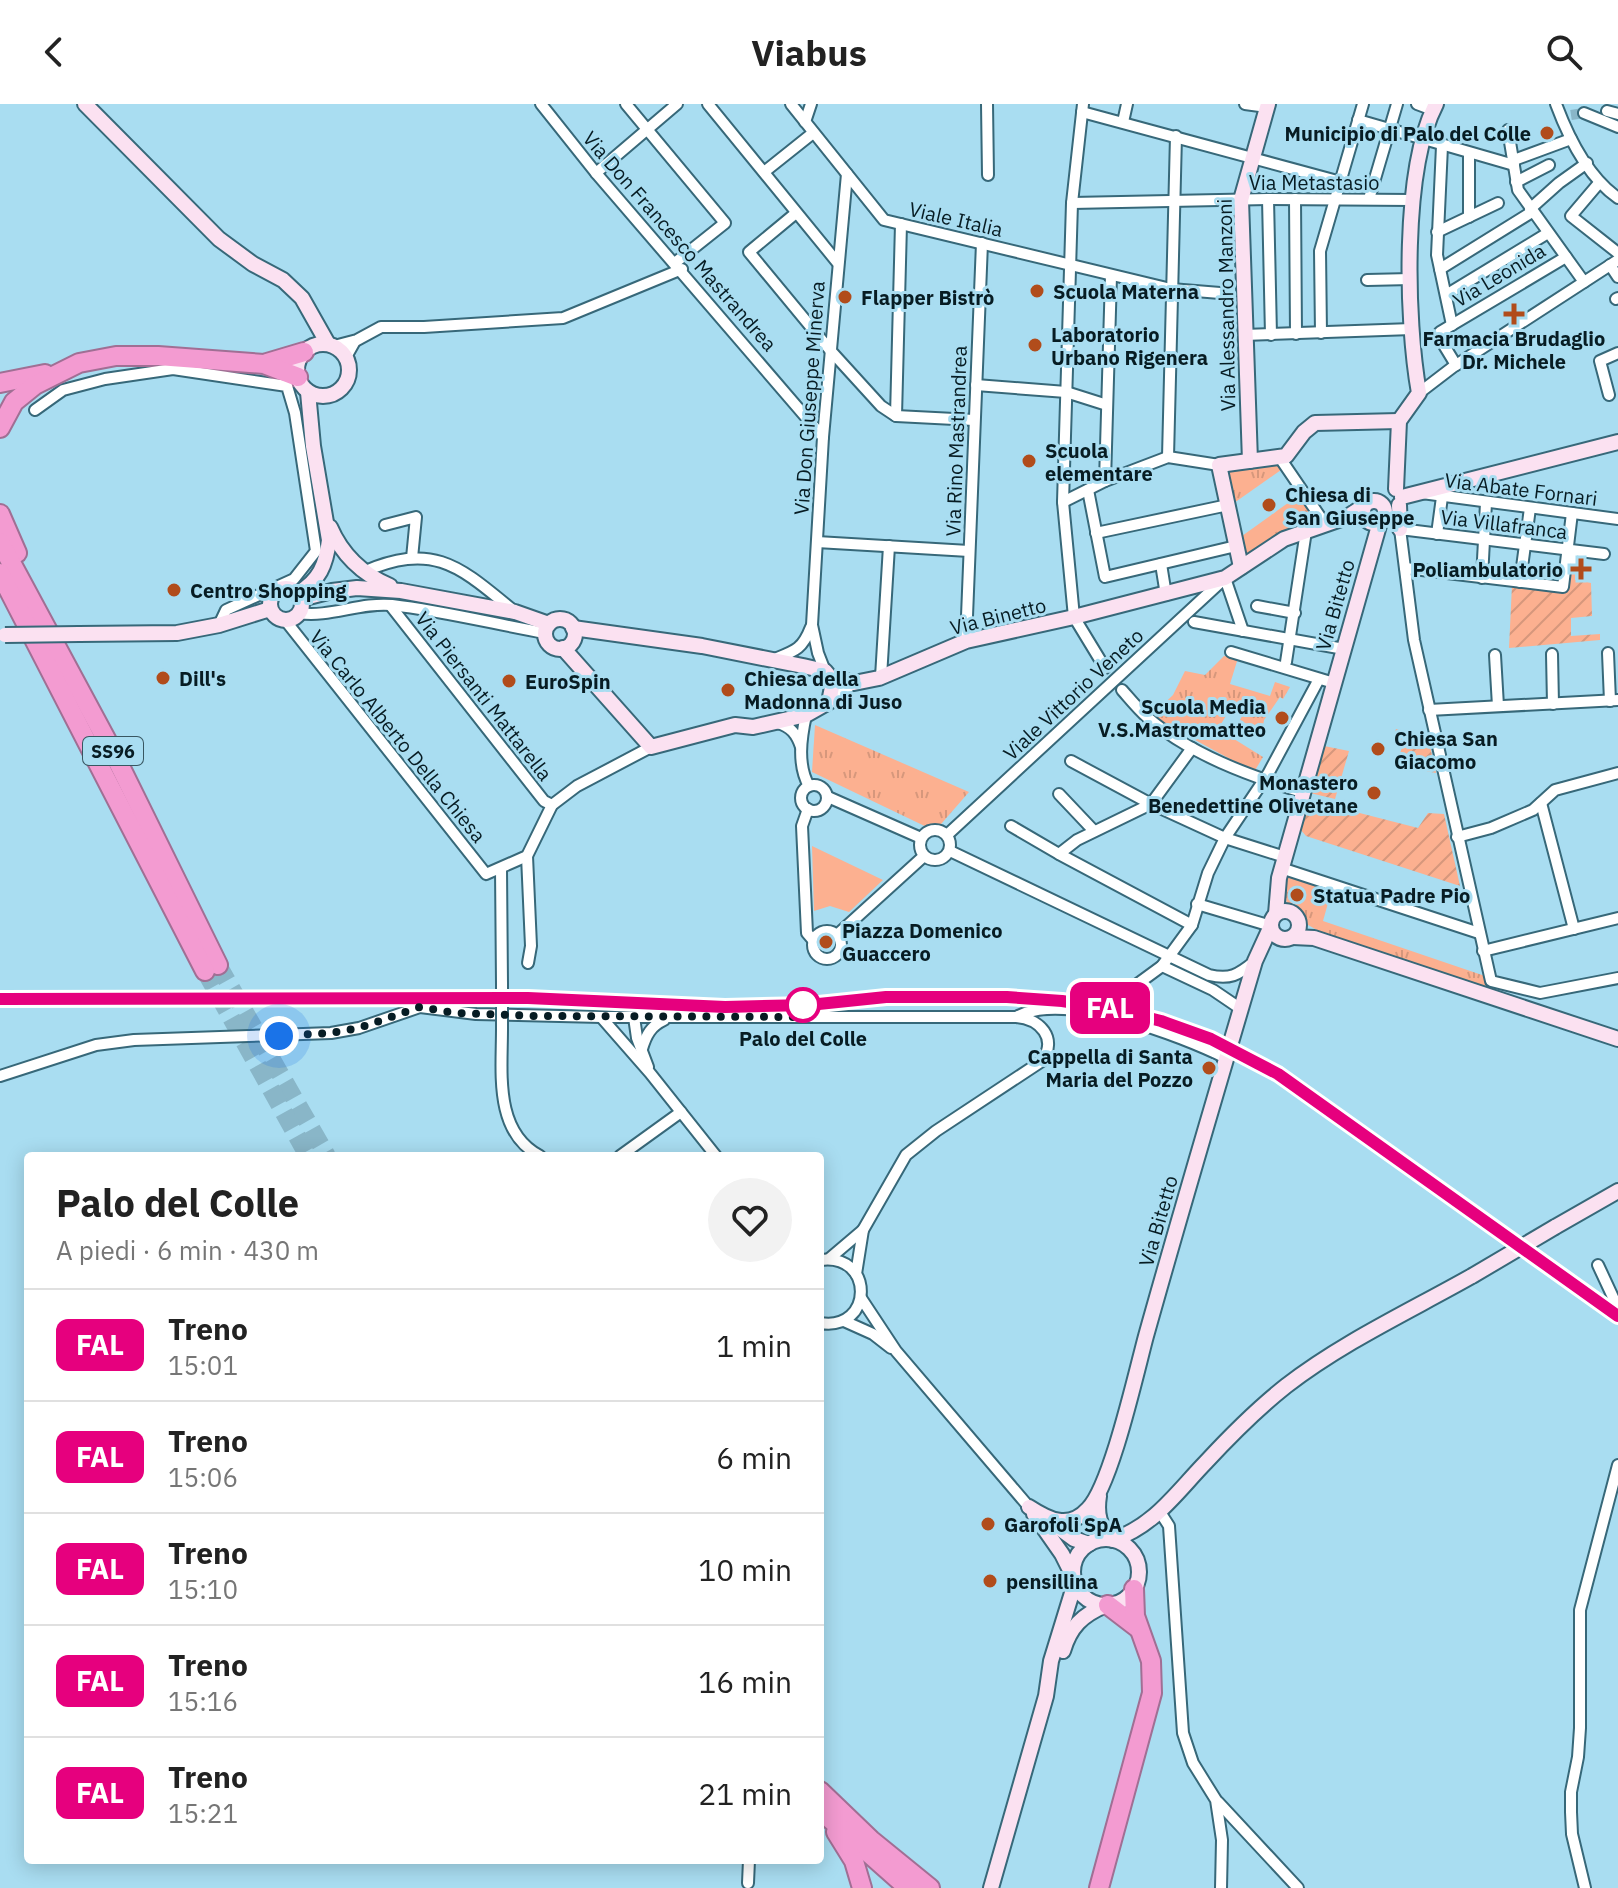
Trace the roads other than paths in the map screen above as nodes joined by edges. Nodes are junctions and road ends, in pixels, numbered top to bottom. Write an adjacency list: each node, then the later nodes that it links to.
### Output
1 (85, 104): 75 (street)
2 (541, 104): 37 (street, Via Don Francesco Mastrandrea)
3 (626, 104): 23 (street)
4 (677, 104): 23 (street)
5 (708, 104): 36 (street)
6 (811, 104): 20 (street)
7 (987, 104): 39 (street)
8 (1127, 104): 21 (street)
9 (1245, 104): 15 (street)
10 (1363, 104): 19 (street)
11 (1397, 104): 24 (street)
12 (1417, 104): 16 (street)
13 (1556, 104): 29 (street)
14 (795, 105): 20 (street, Viale Italia)
15 (1267, 106): 32 (street, Via Alessandro Manzoni)
16 (1435, 107): 28 (street)
17 (1082, 108): 21 (street); 51 (street)
18 (1584, 113): 22 (street)
19 (1358, 120): 24 (street); 40 (street)
20 (805, 122): 26 (street, Viale Italia)
21 (1123, 122): 27 (street)
22 (1618, 127)
23 (648, 129): 37 (street); 65 (street)
24 (1389, 130): 28 (street); 47 (street)
25 (1508, 130): 33 (street)
26 (813, 133): 36 (street); 38 (street, Viale Italia)
27 (1176, 136): 32 (street); 50 (street)
28 (1423, 139): 30 (street); 49 (street)
29 (1571, 139): 33 (street); 34 (street)
30 (1442, 146): 31 (street); 57 (street)
31 (1469, 153): 33 (street); 55 (street)
32 (1252, 156): 40 (street); 48 (street, Via Alessandro Manzoni)
33 (1514, 162): 41 (street)
34 (1587, 163): 42 (street); 53 (street)
35 (1549, 165): 41 (street)
36 (764, 172): 54 (street)
37 (596, 173): 65 (street, Via Don Francesco Mastrandrea)
38 (847, 174): 56 (street, Viale Italia); 62 (street, Via Don Giuseppe Minerva)
39 (988, 175)
40 (1341, 182): 46 (street)
41 (1516, 182): 53 (street)
42 (1599, 183): 43 (street); 60 (street)
43 (1616, 193)
44 (1268, 199): 45 (street, Via Metastasio); 48 (street, Via Metastasio); 81 (street)
45 (1295, 199): 46 (street, Via Metastasio); 79 (street)
46 (1335, 199): 47 (street, Via Metastasio); 78 (street)
47 (1369, 199): 49 (street, Via Metastasio)
48 (1241, 200): 50 (street, Via Metastasio); 80 (street, Via Alessandro Manzoni)
49 (1413, 200): 69 (street)
50 (1175, 202): 51 (street, Via Metastasio); 72 (street)
51 (1072, 203): 64 (street)
52 (1498, 203): 55 (street)
53 (1531, 211): 58 (street); 66 (street)
54 (796, 213): 62 (street); 85 (street)
55 (1469, 217): 57 (street)
56 (901, 224): 59 (street, Viale Italia); 100 (street)
57 (1437, 232): 66 (street)
58 (1548, 233): 61 (street); 74 (street)
59 (982, 243): 64 (street, Viale Italia); 93 (street, Via Rino Mastrandrea)
60 (1618, 253)
61 (1566, 257): 71 (street); 76 (street, Via Leonida)
62 (837, 262): 85 (street, Via Don Giuseppe Minerva)
63 (1614, 262): 68 (street); 71 (street)
64 (1070, 264): 67 (street, Viale Italia); 94 (street)
65 (679, 266): 82 (street); 104 (street, Via Don Francesco Mastrandrea)
66 (1440, 269): 74 (street)
67 (1111, 276): 72 (street, Viale Italia); 98 (street)
68 (1618, 277)
69 (1411, 279): 70 (street); 77 (street)
70 (1367, 280)
71 (1584, 282): 89 (street)
72 (1171, 289): 73 (street, Viale Italia); 107 (street)
73 (1220, 293)
74 (1446, 295): 76 (street)
75 (313, 321): 83 (street); 84 (street)
76 (1452, 325): 89 (street)
77 (1412, 329): 78 (street); 95 (street)
78 (1321, 333): 79 (street)
79 (1296, 334): 81 (street)
80 (1244, 335): 81 (street); 109 (street, Via Alessandro Manzoni)
81 (1271, 335)
82 (357, 340): 83 (street); 87 (street)
83 (331, 345): 84 (street); 87 (street)
84 (307, 350): 88 (highway); 92 (street)
85 (830, 350): 100 (street); 104 (street, Via Don Giuseppe Minerva)
86 (1618, 353): 96 (street)
87 (346, 357): 97 (street)
88 (264, 364): 90 (highway); 92 (highway)
89 (1456, 365): 95 (street)
90 (60, 371): 91 (highway); 103 (highway)
91 (0, 383)
92 (303, 385): 97 (street); 106 (street)
93 (976, 385): 94 (street); 101 (street, Via Rino Mastrandrea)
94 (1066, 392): 98 (street); 116 (street)
95 (1419, 393): 102 (street)
96 (1609, 395)
97 (329, 396): 106 (street)
98 (1107, 405): 111 (street)
99 (35, 410): 160 (street)
100 (896, 416): 101 (street)
101 (974, 420): 138 (street, Via Rino Mastrandrea)
102 (1399, 421): 108 (street); 114 (street)
103 (0, 428)
104 (823, 437): 133 (street, Via Don Giuseppe Minerva)
105 (1618, 442): 113 (street)
106 (313, 446): 123 (street)
107 (1168, 457): 110 (street); 111 (street)
108 (1280, 458): 109 (street); 125 (street)
109 (1250, 461): 110 (street)
110 (1219, 465): 118 (street)
111 (1105, 481): 112 (street)
112 (1088, 490): 116 (street); 129 (street)
113 (1420, 493): 114 (street); 115 (street, Via Abate Fornari)
114 (1399, 497): 122 (street); 127 (street)
115 (1442, 497): 117 (street, Via Abate Fornari); 130 (street)
116 (1063, 502): 158 (street)
117 (1486, 503): 119 (street, Via Abate Fornari); 131 (street)
118 (1228, 505): 129 (street); 136 (street)
119 (1530, 508): 120 (street, Via Abate Fornari); 134 (street)
120 (1572, 513): 124 (street, Via Abate Fornari); 137 (street)
121 (0, 514): 170 (highway)
122 (1374, 515): 125 (street, Via Binetto); 127 (street); 169 (street, Via Bitetto)
123 (326, 516): 145 (street); 153 (street)
124 (1618, 519)
125 (1325, 524): 128 (street, Via Binetto)
126 (385, 525): 140 (street)
127 (1400, 529): 130 (street, Via Villafranca); 144 (street)
128 (1306, 531): 143 (street, Via Binetto); 157 (street)
129 (1096, 533): 141 (street)
130 (1437, 534): 131 (street, Via Villafranca)
131 (1484, 540): 134 (street, Via Villafranca); 148 (street)
132 (0, 542): 170 (highway, SS96)
133 (817, 542): 135 (street); 161 (street, Via Don Giuseppe Minerva)
134 (1525, 545): 137 (street, Via Villafranca); 149 (street)
135 (889, 546): 138 (street); 179 (street)
136 (1236, 546): 141 (street); 143 (street)
137 (1567, 550): 139 (street, Via Villafranca); 142 (street); 149 (street)
138 (969, 551): 167 (street, Via Rino Mastrandrea)
139 (1604, 554)
140 (412, 558): 145 (street); 156 (street)
141 (1161, 564): 151 (street)
142 (1577, 564)
143 (1241, 567): 147 (street, Via Binetto)
144 (1405, 568): 148 (street); 188 (street)
145 (363, 572): 150 (street)
146 (0, 573): 170 (highway, SS96)
147 (1225, 578): 151 (street, Via Binetto); 164 (street); 207 (street, Viale Vittorio Veneto)
148 (1482, 578): 149 (street)
149 (1520, 582)
150 (401, 591): 153 (street); 156 (street)
151 (1166, 595): 158 (street, Via Binetto)
152 (390, 605): 153 (street); 163 (street); 203 (street, Via Piersanti Mattarella)
153 (295, 606): 155 (street); 155 (street); 216 (street, Via Carlo Alberto Della Chiesa)
154 (1257, 606): 157 (street)
155 (270, 609): 160 (street)
156 (515, 612): 163 (street)
157 (1295, 613): 166 (street)
158 (1074, 617): 167 (street, Via Binetto); 177 (street)
159 (1194, 622): 164 (street)
160 (219, 625): 165 (street, bridge)
161 (812, 625): 175 (street); 178 (street, Via Don Giuseppe Minerva)
162 (573, 628): 163 (street); 168 (street); 175 (street, Via Binetto)
163 (547, 629): 168 (street)
164 (1243, 631): 166 (street)
165 (2, 635)
166 (1290, 640): 169 (street); 176 (street)
167 (966, 641): 179 (street, Via Binetto)
168 (563, 648): 191 (street)
169 (1344, 649): 182 (street, Via Bitetto)
170 (60, 651)
171 (1231, 652): 180 (street, Via Bitetto)
172 (1608, 653): 184 (street)
173 (1552, 654): 186 (street)
174 (1495, 655): 187 (street)
175 (769, 659): 178 (street, Via Binetto)
176 (1286, 662)
177 (1105, 668)
178 (828, 674): 181 (street, Via Binetto); 185 (street)
179 (881, 677): 181 (street, Via Binetto)
180 (1319, 679): 182 (street, Via Bitetto); 196 (street)
181 (854, 683): 185 (street)
182 (1334, 683): 198 (street, Via Bitetto)
183 (1122, 690): 192 (street)
184 (1614, 701): 186 (street)
185 (829, 702): 189 (street)
186 (1553, 704): 187 (street)
187 (1498, 706): 188 (street)
188 (1429, 710): 208 (street)
189 (806, 715): 190 (street); 193 (street)
190 (772, 723): 191 (street); 193 (street)
191 (651, 747): 203 (street)
192 (1192, 748): 196 (street); 202 (street)
193 (802, 749): 197 (street)
194 (1071, 761): 202 (street)
195 (1618, 773): 201 (street)
196 (1264, 780): 198 (street); 210 (street)
197 (809, 786): 200 (street); 204 (street)
198 (1302, 792): 215 (street, Via Bitetto)
199 (1059, 794): 206 (street)
200 (828, 797): 204 (street); 209 (street)
201 (1541, 803): 208 (street); 221 (street)
202 (1151, 804): 206 (street); 210 (street)
203 (552, 805): 213 (street)
204 (808, 809): 225 (street)
205 (1011, 826): 212 (street)
206 (1094, 831): 212 (street)
207 (947, 835): 209 (street); 211 (street)
208 (1457, 837): 223 (street)
209 (921, 838): 214 (street)
210 (1225, 838): 215 (street); 217 (street)
211 (950, 851): 214 (street); 227 (street)
212 (1059, 854): 220 (street)
213 (527, 856): 216 (street); 229 (street)
214 (924, 856): 224 (street)
215 (1282, 868): 218 (street); 223 (street)
216 (501, 869): 244 (street, bridge)
217 (1197, 904): 218 (street); 220 (street)
218 (1278, 918): 222 (street); 222 (street); 228 (street, Via Bitetto)
219 (1618, 918): 221 (street)
220 (1192, 925): 227 (street)
221 (1574, 929): 226 (street)
222 (1291, 933): 228 (street); 237 (street)
223 (1479, 933): 226 (street)
224 (837, 935): 225 (street); 225 (street)
225 (813, 940)
226 (1483, 951): 230 (street)
227 (1165, 961): 228 (street); 231 (street); 232 (street)
228 (1255, 961): 232 (street, Via Bitetto)
229 (528, 963)
230 (1618, 978)
231 (1117, 999)
232 (1241, 1009): 240 (street, Via Bitetto)
233 (601, 1017): 234 (street); 238 (street); 242 (street)
234 (634, 1017): 235 (street); 238 (street); 239 (street)
235 (669, 1017): 236 (street); 239 (street)
236 (1016, 1017): 240 (street); 248 (street)
237 (1618, 1039)
238 (623, 1043): 241 (street)
239 (642, 1049): 241 (street)
240 (1226, 1058): 258 (street, Via Bitetto)
241 (650, 1073): 243 (street)
242 (0, 1076)
243 (681, 1112): 245 (street); 246 (street)
244 (533, 1152)
245 (626, 1152)
246 (713, 1152)
247 (1618, 1191): 260 (street, bridge)
248 (863, 1230): 249 (street); 251 (street)
249 (825, 1259): 251 (street)
250 (1598, 1265): 253 (street)
251 (856, 1274): 252 (street)
252 (861, 1298): 254 (street); 256 (street)
253 (1618, 1308)
254 (844, 1321): 255 (street); 256 (street)
255 (824, 1327)
256 (896, 1351): 259 (street)
257 (1618, 1465): 285 (street)
258 (1096, 1498): 261 (street); 263 (street); 264 (street)
259 (1029, 1507): 261 (street); 266 (street)
260 (1160, 1512): 262 (street); 272 (street)
261 (1045, 1518): 264 (street)
262 (1139, 1529): 263 (street); 265 (street)
263 (1112, 1540): 264 (street); 265 (street)
264 (1090, 1543): 266 (street)
265 (1134, 1556): 267 (street)
266 (1074, 1580): 268 (street); 270 (street)
267 (1134, 1589): 268 (street); 269 (highway)
268 (1107, 1605): 269 (highway); 270 (street)
269 (1138, 1628): 276 (highway)
270 (1046, 1696): 281 (street)
271 (824, 1795): 280 (highway)
272 (1216, 1800): 283 (street); 284 (street)
273 (824, 1814): 279 (highway)
274 (824, 1815): 278 (highway)
275 (749, 1864): 277 (street)
276 (1100, 1880): 282 (highway)
277 (748, 1883)
278 (862, 1888)
279 (908, 1888)
280 (930, 1888)
281 (991, 1888)
282 (1091, 1888)
283 (1221, 1888)
284 (1298, 1888)
285 (1585, 1888)

